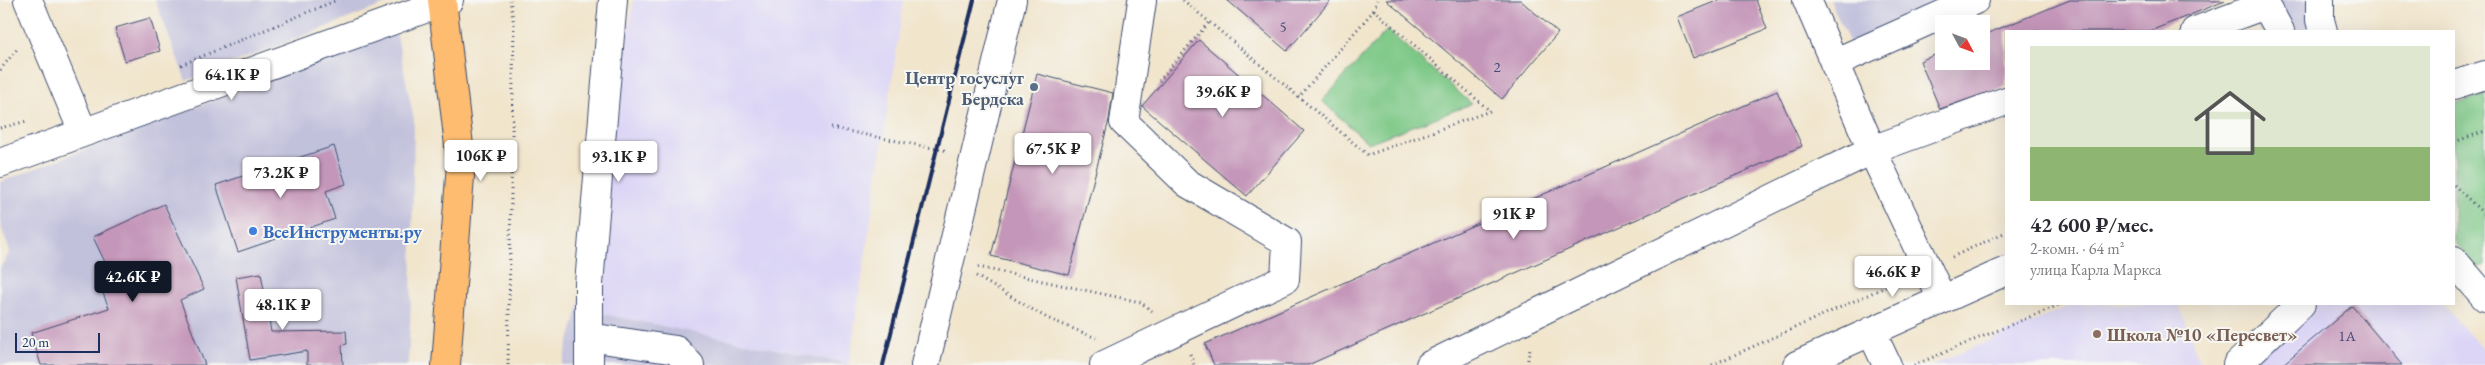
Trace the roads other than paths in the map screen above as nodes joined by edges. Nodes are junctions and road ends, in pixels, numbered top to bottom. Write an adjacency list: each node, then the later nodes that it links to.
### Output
1 (28, 0): 17 (street)
2 (614, 0): 26 (street)
3 (1012, 0): 31 (street)
4 (1141, 0): 27 (street)
5 (1807, 0): 13 (street)
6 (1975, 0): 13 (street)
7 (2320, 0): 12 (street)
8 (444, 1): 17 (street); 28 (main road)
9 (2264, 3): 10 (street); 11 (street)
10 (2197, 30)
11 (2279, 30)
12 (2323, 30)
13 (1834, 63): 18 (street)
14 (2485, 75): 15 (street)
15 (2455, 85)
16 (2005, 101): 18 (street)
17 (78, 121): 19 (street)
18 (1872, 150): 23 (street); 32 (street)
19 (0, 162)
20 (2455, 262): 22 (street)
21 (2005, 271): 23 (street)
22 (2484, 293)
23 (1942, 299): 25 (street)
24 (2300, 305): 35 (street)
25 (1871, 331): 33 (street); 34 (street)
26 (589, 337): 29 (street); 30 (street)
27 (1103, 353)
28 (446, 365)
29 (589, 365)
30 (690, 365)
31 (924, 365)
32 (1430, 365)
33 (1797, 365)
34 (1887, 365)
35 (2237, 365)

